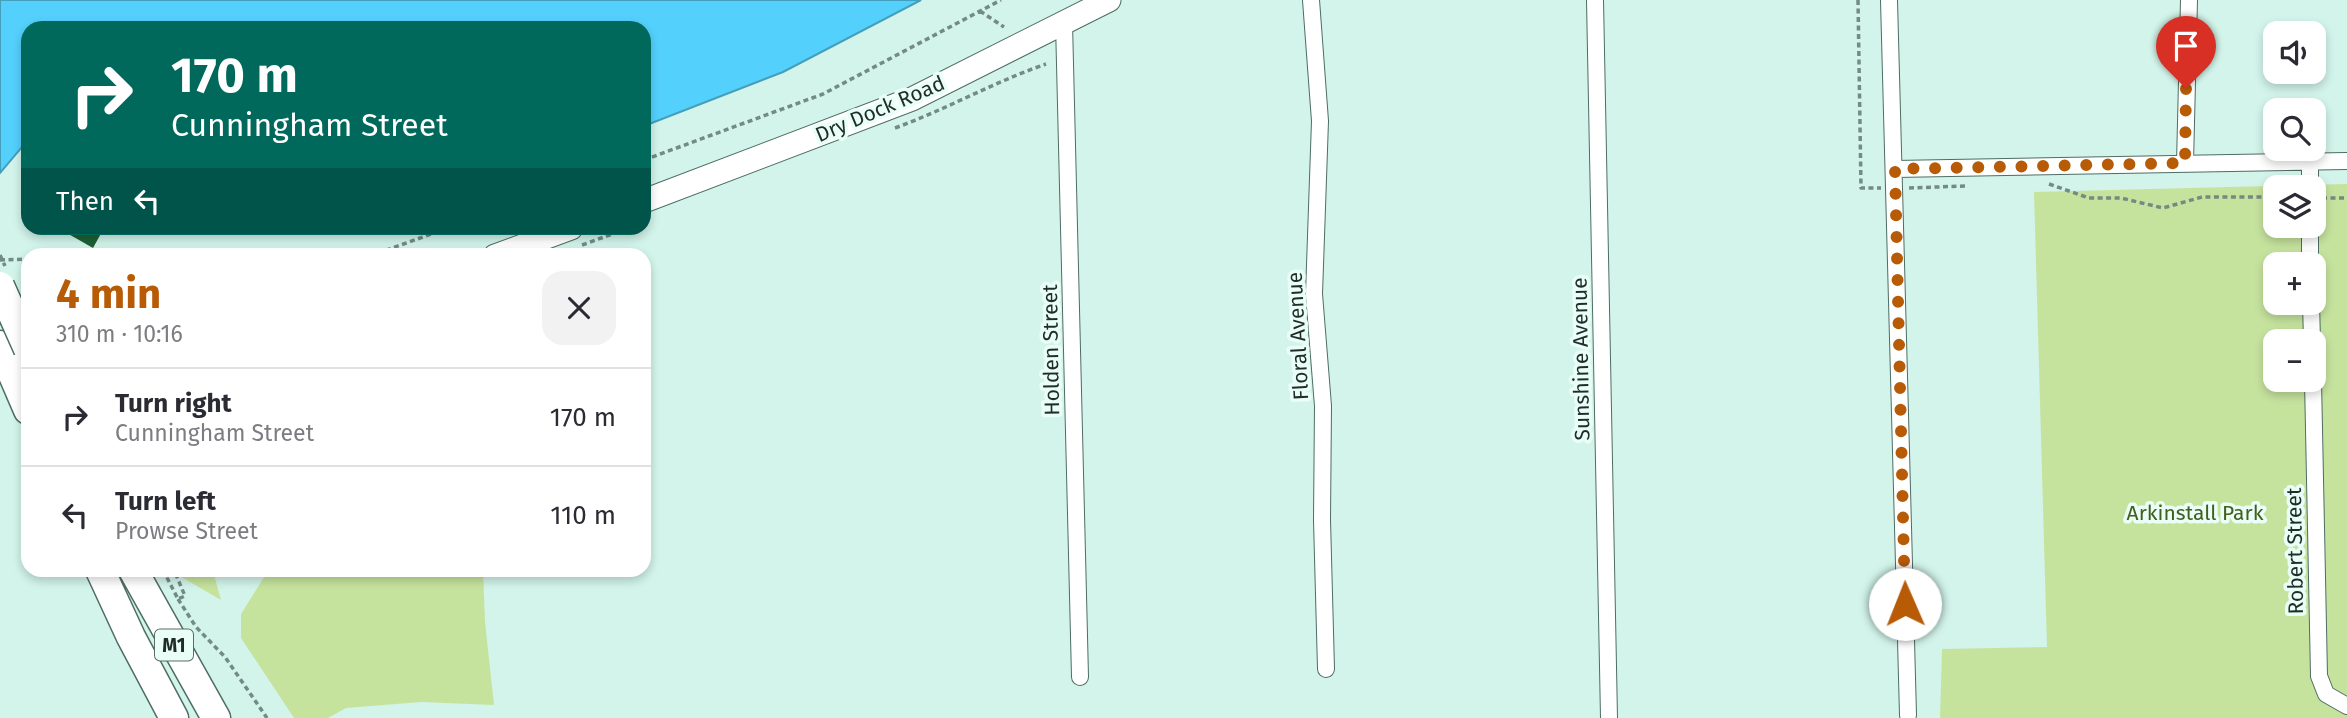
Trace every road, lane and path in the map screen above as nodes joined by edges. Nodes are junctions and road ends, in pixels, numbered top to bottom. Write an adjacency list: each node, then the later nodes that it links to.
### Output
1 (1002, 0): 7 (path)
2 (1109, 0): 8 (street, Dry Dock Road)
3 (1311, 0): 38 (street, Floral Avenue)
4 (1595, 0): 45 (street, Sunshine Avenue)
5 (1889, 0): 15 (street)
6 (2189, 0): 14 (street)
7 (980, 11): 9 (path); 10 (path)
8 (1064, 23): 18 (street, Dry Dock Road); 39 (street, Holden Street)
9 (1004, 27)
10 (651, 157)
11 (2310, 161): 14 (street); 16 (street)
12 (2326, 161): 13 (street)
13 (2347, 161)
14 (2185, 163): 15 (street)
15 (1895, 169): 41 (street)
16 (2310, 175)
17 (2326, 196): 19 (path)
18 (651, 198)
19 (2347, 198)
20 (431, 235): 22 (path)
21 (575, 237): 23 (street)
22 (398, 248)
23 (529, 248)
24 (21, 260): 25 (path)
25 (0, 261)
26 (0, 286): 28 (highway, bridge)
27 (21, 331): 29 (street)
28 (21, 333)
29 (0, 336)
30 (0, 345): 32 (highway)
31 (2313, 392): 40 (street, Robert Street)
32 (21, 394)
33 (103, 577): 42 (highway, M1)
34 (138, 577): 43 (highway, M1)
35 (167, 577): 37 (path)
36 (177, 577): 37 (path)
37 (178, 599): 44 (path)
38 (1326, 669)
39 (1080, 677)
40 (2347, 706)
41 (1908, 715)
42 (174, 718)
43 (216, 718)
44 (267, 718)
45 (1609, 718)

